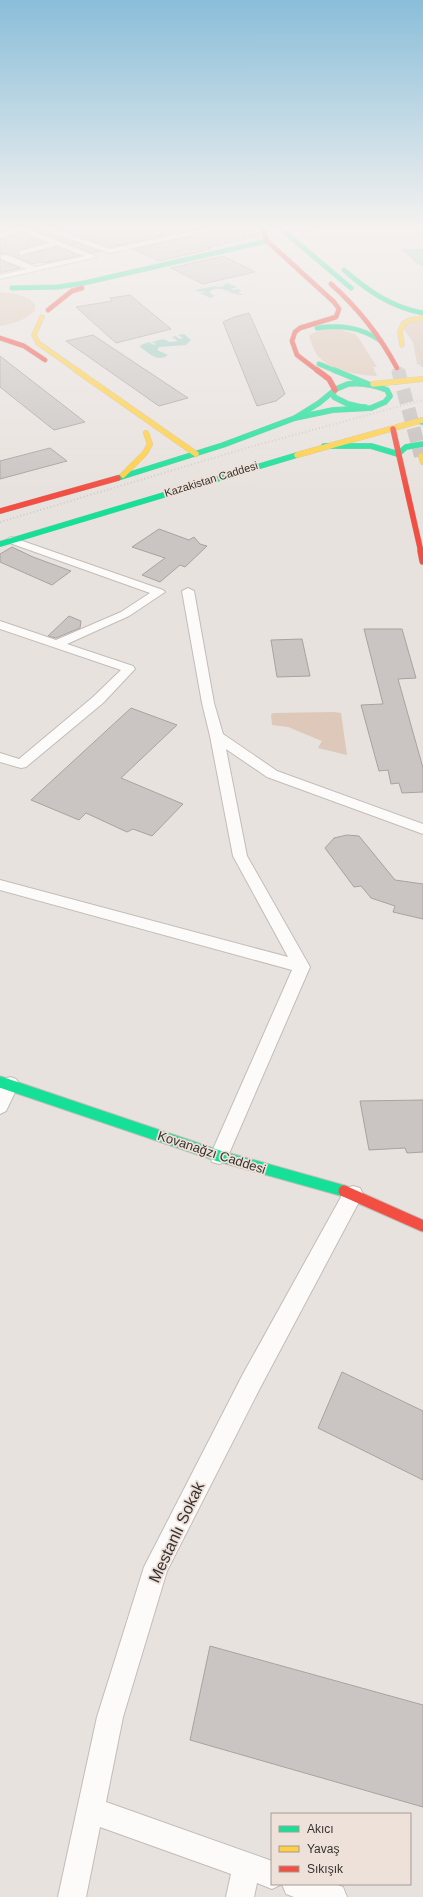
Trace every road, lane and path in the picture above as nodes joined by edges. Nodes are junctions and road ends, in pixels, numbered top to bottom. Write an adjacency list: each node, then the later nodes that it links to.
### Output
1 (42, 317): 5 (main road); 19 (main road)
2 (336, 317): 15 (main road)
3 (365, 317): 9 (main road)
4 (423, 318): 6 (main road)
5 (30, 324)
6 (392, 331)
7 (305, 336): 9 (main road)
8 (0, 338): 11 (main road)
9 (385, 345): 12 (main road)
10 (306, 350): 14 (main road)
11 (52, 365)
12 (397, 368)
13 (423, 378): 14 (main road)
14 (370, 384): 15 (main road); 17 (main road)
15 (334, 391): 18 (main road); 21 (main road)
16 (401, 397): 17 (main road)
17 (384, 403): 18 (main road)
18 (365, 407): 21 (main road)
19 (133, 411): 20 (main road); 24 (main road)
20 (120, 414)
21 (295, 418): 27 (main road)
22 (422, 421): 23 (main road, Kazakistan Caddesi)
23 (393, 428): 30 (main road, Kazakistan Caddesi); 33 (main road)
24 (159, 429): 25 (main road); 32 (main road)
25 (188, 436)
26 (211, 438): 27 (main road)
27 (246, 438): 32 (main road)
28 (159, 442): 35 (main road)
29 (423, 444): 33 (main road)
30 (324, 446): 33 (main road); 39 (main road, Kazakistan Caddesi)
31 (172, 451): 34 (main road)
32 (196, 454): 34 (main road)
33 (398, 454): 40 (main road)
34 (182, 459): 35 (main road)
35 (122, 476): 37 (main road)
36 (0, 501): 37 (main road)
37 (36, 502): 38 (main road)
38 (0, 511)
39 (6, 542): 43 (street)
40 (423, 561)
41 (188, 591): 44 (street)
42 (0, 625): 43 (street)
43 (57, 644): 45 (street)
44 (217, 736): 46 (street); 48 (street)
45 (0, 757)
46 (423, 829)
47 (0, 885): 48 (street)
48 (302, 967): 51 (street)
49 (5, 1083): 50 (street); 51 (main road, Kovanağzı Caddesi)
50 (0, 1106)
51 (219, 1156): 52 (main road, Kovanağzı Caddesi)
52 (353, 1194): 53 (main road, Kovanağzı Caddesi); 54 (street, Mestanlı Sokak)
53 (423, 1226)
54 (90, 1810): 55 (street); 58 (street, Mestanlı Sokak)
55 (246, 1866): 56 (street); 59 (street)
56 (271, 1875)
57 (299, 1885): 60 (street)
58 (72, 1897)
59 (240, 1897)
60 (333, 1897)

